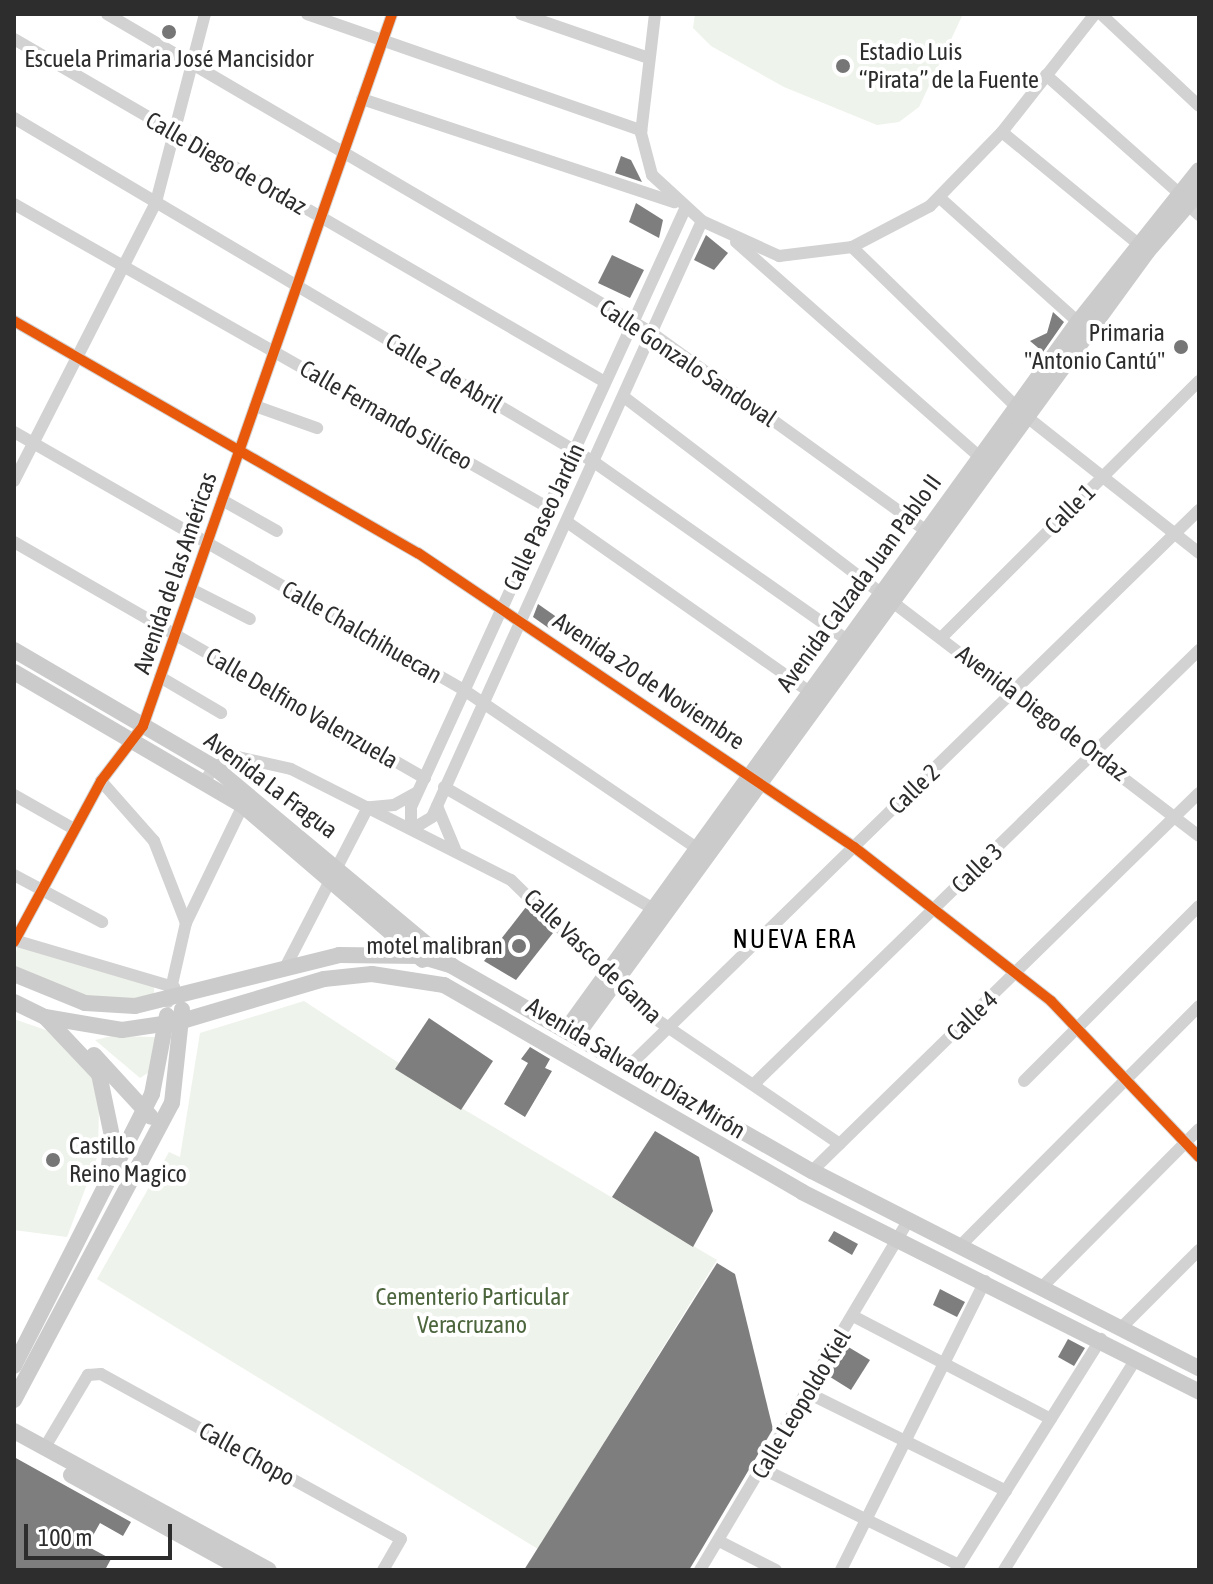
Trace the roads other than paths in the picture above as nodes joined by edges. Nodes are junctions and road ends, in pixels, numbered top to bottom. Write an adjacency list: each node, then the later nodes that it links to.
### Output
1 (107, 14): 11 (street, Calle Gonzalo Sandoval)
2 (205, 14): 11 (street)
3 (307, 14): 9 (street)
4 (392, 14): 9 (street, Avenida de las Américas)
5 (521, 14): 10 (street)
6 (655, 14): 10 (street)
7 (1098, 14): 12 (street); 14 (street)
8 (14, 39): 17 (street, Calle Diego de Ordaz)
9 (382, 40): 13 (street, Avenida de las Américas); 16 (street)
10 (646, 57): 16 (street)
11 (192, 64): 17 (street); 19 (street, Calle Gonzalo Sandoval)
12 (1046, 75): 18 (street); 22 (street)
13 (362, 99): 19 (street, Avenida de las Américas); 25 (street)
14 (1199, 106)
15 (14, 118): 23 (street, Calle 2 de Abril)
16 (641, 130): 25 (street)
17 (174, 132): 23 (street); 26 (street, Calle Diego de Ordaz)
18 (1002, 132): 21 (street); 29 (street)
19 (344, 152): 26 (street, Avenida de las Américas); 35 (street, Calle Gonzalo Sandoval)
20 (1199, 170): 22 (main road, Avenida Calzada Juan Pablo II)
21 (940, 198): 30 (street); 34 (street)
22 (1191, 201): 29 (main road, Avenida Calzada Juan Pablo II); 43 (main road, Avenida Calzada Juan Pablo II)
23 (156, 202): 31 (street); 32 (street, Calle 2 de Abril)
24 (14, 204): 31 (street, Calle Fernando Silíceo)
25 (681, 206): 27 (street); 35 (street, Calle Paseo Jardín)
26 (320, 218): 32 (street, Avenida de las Américas); 40 (street, Calle Diego de Ordaz)
27 (702, 221): 28 (street); 36 (street, Calle Paseo Jardín)
28 (733, 239): 30 (street); 49 (street)
29 (1137, 243): 34 (main road, Avenida Calzada Juan Pablo II)
30 (852, 247): 43 (street)
31 (123, 266): 37 (street, Calle Fernando Silíceo); 38 (street)
32 (297, 285): 37 (street, Avenida de las Américas); 47 (street, Calle 2 de Abril)
33 (14, 321): 38 (street, Avenida 20 de Noviembre)
34 (1078, 322): 43 (main road, Avenida Calzada Juan Pablo II)
35 (634, 323): 36 (street, Calle Gonzalo Sandoval); 40 (street, Calle Paseo Jardín)
36 (652, 333): 41 (street, Calle Paseo Jardín); 59 (street, Calle Gonzalo Sandoval)
37 (274, 352): 42 (street, Avenida de las Américas); 54 (street, Calle Fernando Silíceo)
38 (77, 358): 46 (street); 48 (street, Avenida 20 de Noviembre)
39 (1199, 381): 51 (street, Calle 1)
40 (605, 382): 47 (street, Calle Paseo Jardín)
41 (624, 397): 50 (street, Calle Paseo Jardín); 64 (street)
42 (255, 406): 44 (street); 48 (street, Avenida de las Américas)
43 (1022, 412): 49 (main road, Avenida Calzada Juan Pablo II); 51 (street); 59 (main road, Avenida Calzada Juan Pablo II)
44 (317, 428)
45 (14, 432): 46 (street, Calle Chalchihuecan)
46 (33, 444): 52 (street); 61 (street, Calle Chalchihuecan)
47 (575, 451): 50 (street, Calle 2 de Abril); 54 (street, Calle Paseo Jardín)
48 (239, 452): 53 (street, Avenida de las Américas); 65 (street, Avenida 20 de Noviembre)
49 (980, 457): 59 (main road, Avenida Calzada Juan Pablo II)
50 (594, 462): 56 (street, Calle Paseo Jardín); 70 (street, Calle 2 de Abril)
51 (1101, 478): 58 (street); 69 (street, Calle 1)
52 (14, 481)
53 (222, 500): 57 (street); 61 (street, Avenida de las Américas)
54 (549, 508): 65 (street, Calle Paseo Jardín)
55 (1199, 510): 58 (street, Calle 2)
56 (567, 522): 67 (street, Calle Paseo Jardín); 76 (street)
57 (277, 531)
58 (1174, 534): 62 (street); 77 (street, Calle 2)
59 (934, 537): 64 (main road, Avenida Calzada Juan Pablo II)
60 (14, 542): 68 (street, Calle Delfino Valenzuela)
61 (207, 544): 63 (street, Avenida de las Américas); 75 (street, Calle Chalchihuecan)
62 (1199, 553)
63 (191, 589): 66 (street); 68 (street, Avenida de las Américas)
64 (889, 597): 69 (street, Avenida Diego de Ordaz); 70 (main road, Avenida Calzada Juan Pablo II)
65 (503, 607): 67 (street, Avenida 20 de Noviembre); 75 (street, Calle Paseo Jardín)
66 (250, 619)
67 (522, 619): 78 (street, Calle Paseo Jardín); 84 (street, Avenida 20 de Noviembre)
68 (175, 635): 74 (street, Avenida de las Américas); 86 (street, Calle Delfino Valenzuela)
69 (942, 637): 77 (street, Avenida Diego de Ordaz)
70 (854, 645): 76 (main road, Avenida Calzada Juan Pablo II); 84 (main road, Avenida Calzada Juan Pablo II)
71 (14, 650): 80 (main road, Avenida La Fragua)
72 (1199, 650): 82 (street, Calle 3)
73 (14, 672): 81 (main road, Avenida La Fragua)
74 (160, 677): 79 (street); 80 (street, Avenida de las Américas)
75 (464, 690): 78 (street, Calle Chalchihuecan); 86 (street, Calle Paseo Jardín)
76 (810, 692): 84 (main road, Avenida Calzada Juan Pablo II)
77 (1013, 692): 82 (street, Avenida Diego de Ordaz); 97 (street, Calle 2)
78 (484, 703): 87 (street, Calle Paseo Jardín); 98 (street, Calle Chalchihuecan)
79 (221, 713)
80 (143, 726): 81 (street, Avenida de las Américas); 83 (main road, Avenida La Fragua)
81 (130, 740): 83 (main road, Avenida La Fragua); 85 (street, Avenida de las Américas)
82 (1096, 753): 93 (street, Avenida Diego de Ordaz); 105 (street, Calle 3)
83 (210, 774): 90 (main road, Avenida La Fragua); 92 (street, Calle Vasco de Gama)
84 (757, 779): 97 (street, Avenida 20 de Noviembre); 98 (main road, Avenida Calzada Juan Pablo II); 114 (main road, Avenida Calzada Juan Pablo II)
85 (101, 781): 95 (street, Avenida de las Américas); 107 (street)
86 (422, 783): 92 (street); 94 (street, Calle Paseo Jardín)
87 (444, 787): 91 (street, Calle Paseo Jardín); 104 (street)
88 (1199, 793): 93 (street, Calle 4)
89 (14, 795): 95 (street)
90 (245, 799): 100 (main road, Avenida La Fragua); 107 (street)
91 (437, 806): 94 (street, Calle Paseo Jardín); 99 (street)
92 (368, 807): 94 (street, Calle Vasco de Gama); 100 (street)
93 (1176, 815): 96 (street, Avenida Diego de Ordaz); 112 (street, Calle 4)
94 (413, 827): 99 (street, Calle Vasco de Gama)
95 (74, 829): 102 (street, Avenida de las Américas)
96 (1199, 836)
97 (854, 847): 105 (street, Avenida 20 de Noviembre); 122 (street, Calle 2)
98 (698, 849): 104 (main road, Avenida Calzada Juan Pablo II)
99 (456, 852): 114 (street, Calle Vasco de Gama)
100 (335, 872): 109 (main road, Avenida La Fragua); 110 (street); 111 (main road, Avenida La Fragua)
101 (14, 875): 102 (street)
102 (40, 889): 106 (street); 108 (street, Avenida de las Américas)
103 (1199, 906): 123 (street)
104 (654, 909): 114 (main road, Avenida Calzada Juan Pablo II)
105 (934, 910): 112 (street, Avenida 20 de Noviembre); 129 (street, Calle 3)
106 (102, 922)
107 (186, 923): 116 (street)
108 (14, 940): 116 (street)
109 (420, 956): 110 (main road, Avenida Salvador Díaz Mirón); 111 (main road, Avenida Salvador Díaz Mirón); 115 (main road, Avenida La Fragua)
110 (286, 966): 116 (main road, Avenida Salvador Díaz Mirón)
111 (452, 966): 117 (main road, Avenida La Fragua); 124 (main road, Avenida Salvador Díaz Mirón)
112 (1017, 973): 123 (street, Avenida 20 de Noviembre); 136 (street, Calle 4)
113 (14, 974): 116 (main road, Avenida Salvador Díaz Mirón)
114 (612, 979): 122 (street, Calle Vasco de Gama); 124 (main road, Avenida Calzada Juan Pablo II)
115 (444, 985): 117 (main road, Avenida Salvador Díaz Mirón); 121 (main road, Avenida Salvador Díaz Mirón)
116 (175, 990): 121 (main road)
117 (469, 995): 135 (main road, Avenida Salvador Díaz Mirón)
118 (14, 1002): 120 (main road, Avenida Salvador Díaz Mirón)
119 (1199, 1006): 127 (street)
120 (45, 1017): 121 (main road, Avenida Salvador Díaz Mirón); 125 (main road)
121 (174, 1022): 130 (main road); 131 (main road)
122 (668, 1028): 126 (street, Calle 2); 129 (street, Calle Vasco de Gama)
123 (1080, 1028): 127 (street, Avenida 20 de Noviembre); 128 (street)
124 (571, 1033): 126 (main road, Avenida Salvador Díaz Mirón)
125 (63, 1035): 130 (main road); 139 (main road)
126 (628, 1067): 133 (main road, Avenida Salvador Díaz Mirón)
127 (1126, 1080): 134 (street, Avenida 20 de Noviembre); 142 (street)
128 (1024, 1081)
129 (754, 1084): 136 (street, Calle Vasco de Gama)
130 (144, 1111): 131 (main road); 139 (main road)
131 (159, 1124): 155 (main road)
132 (1199, 1129): 134 (street)
133 (759, 1141): 135 (main road); 138 (main road, Avenida Salvador Díaz Mirón)
134 (1185, 1143): 137 (street, Avenida 20 de Noviembre); 145 (street)
135 (714, 1144): 141 (main road, Avenida Salvador Díaz Mirón)
136 (840, 1144): 138 (street, Calle 4)
137 (1199, 1157)
138 (812, 1171): 140 (main road, Avenida Salvador Díaz Mirón)
139 (107, 1184): 151 (main road)
140 (909, 1219): 141 (street, Calle Leopoldo Kiel); 142 (main road, Avenida Salvador Díaz Mirón)
141 (900, 1237): 144 (main road, Avenida Salvador Díaz Mirón); 146 (street, Calle Leopoldo Kiel)
142 (962, 1244): 145 (main road, Avenida Salvador Díaz Mirón)
143 (1199, 1250): 147 (street)
144 (985, 1281): 148 (main road, Avenida Salvador Díaz Mirón); 150 (street)
145 (1043, 1286): 147 (main road, Avenida Salvador Díaz Mirón)
146 (853, 1316): 150 (street); 154 (street, Calle Leopoldo Kiel)
147 (1122, 1327): 152 (main road, Avenida Salvador Díaz Mirón)
148 (1101, 1339): 149 (main road, Avenida Salvador Díaz Mirón); 156 (street)
149 (1136, 1359): 153 (main road, Avenida Salvador Díaz Mirón); 172 (street)
150 (943, 1365): 156 (street); 158 (street)
151 (14, 1366)
152 (1199, 1368): 153 (street)
153 (1192, 1389)
154 (808, 1393): 158 (street); 161 (street, Calle Leopoldo Kiel)
155 (14, 1400)
156 (1051, 1419): 162 (street)
157 (14, 1431): 160 (main road)
158 (905, 1441): 162 (street); 163 (street)
159 (14, 1443): 166 (main road)
160 (45, 1447): 167 (main road); 168 (street, Calle Chopo)
161 (763, 1469): 163 (street); 164 (street, Calle Leopoldo Kiel)
162 (1006, 1491): 165 (street)
163 (867, 1520): 165 (street); 171 (street)
164 (719, 1541): 169 (street, Calle Leopoldo Kiel); 170 (street)
165 (957, 1567)
166 (244, 1570)
167 (269, 1570)
168 (383, 1570)
169 (700, 1570)
170 (776, 1570)
171 (841, 1570)
172 (1004, 1570)

